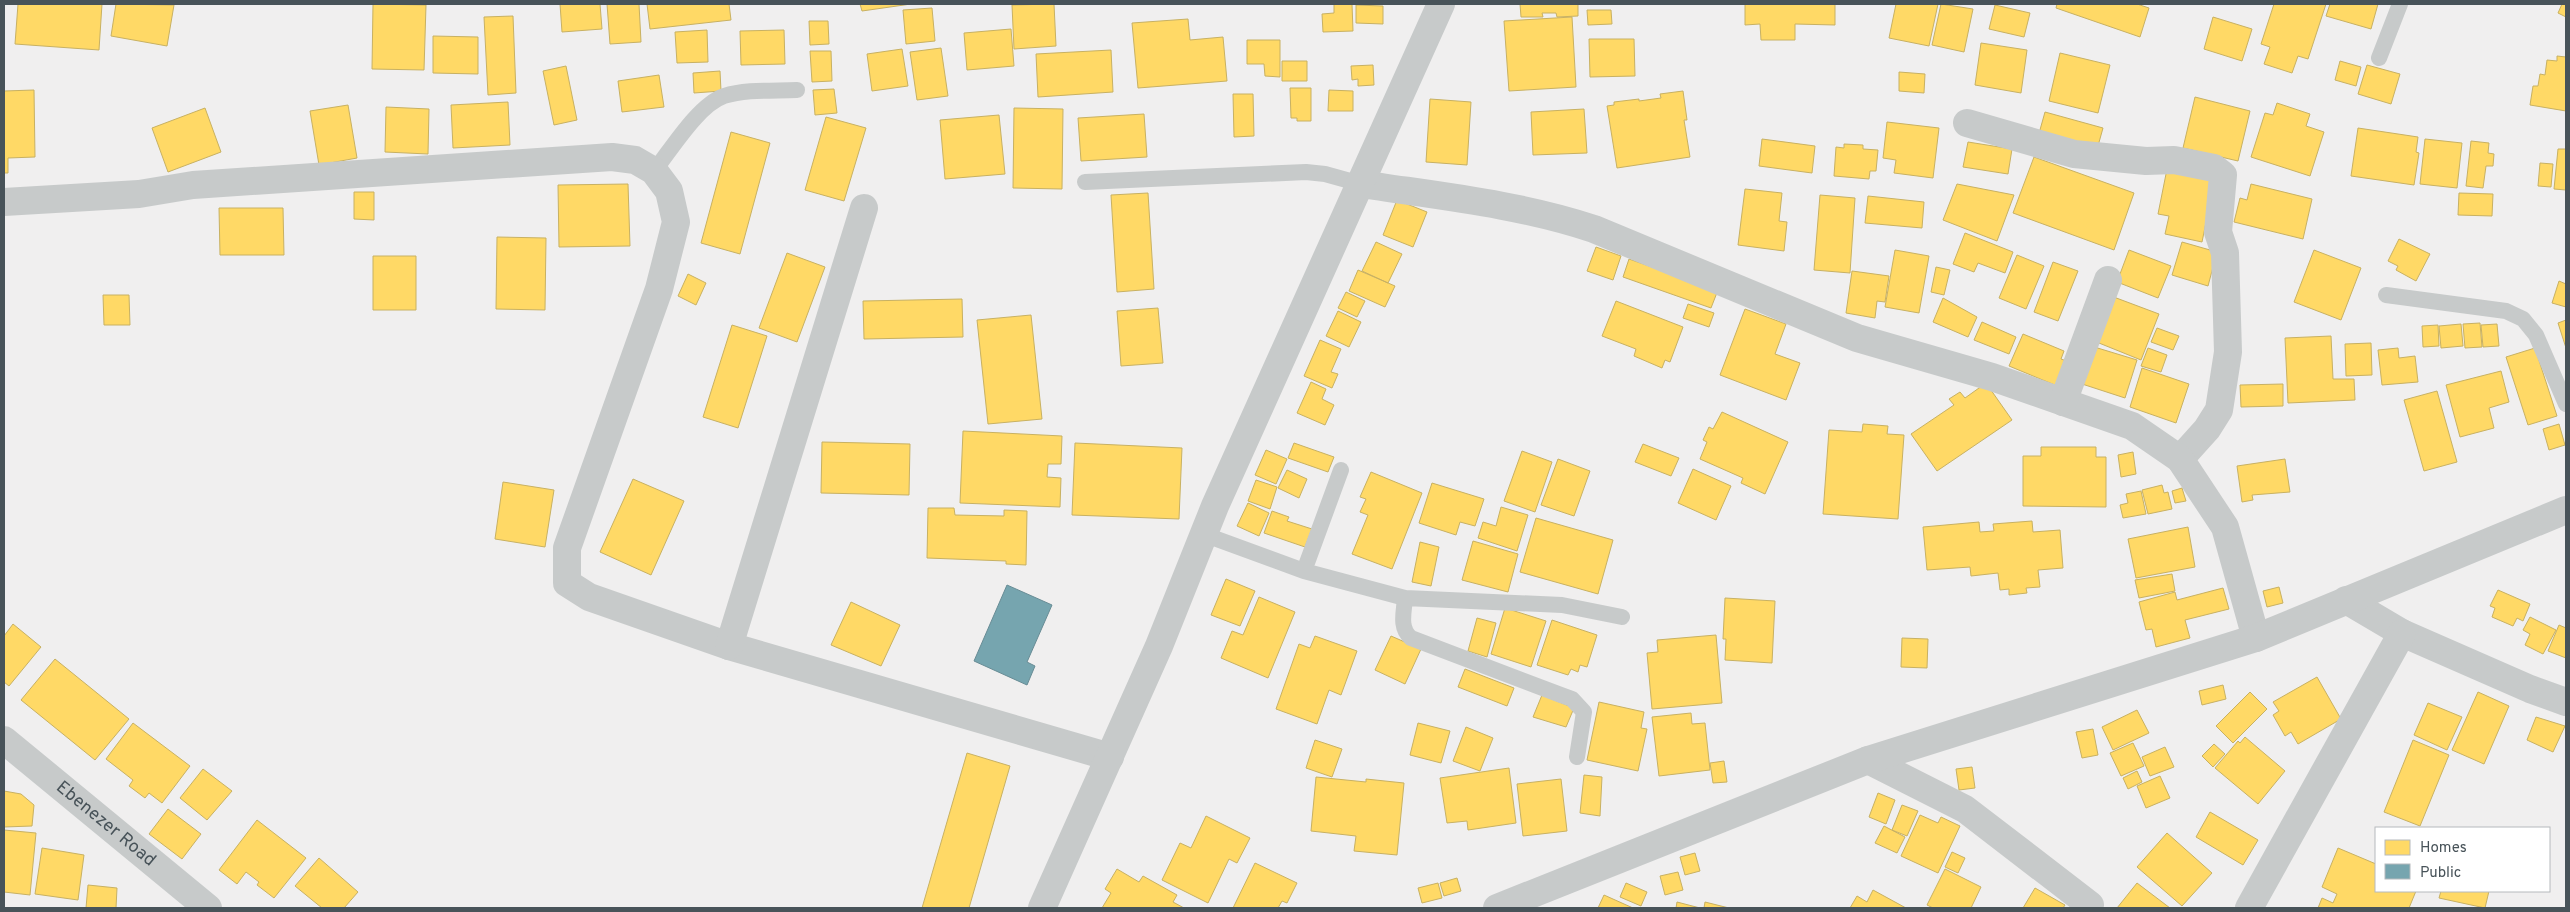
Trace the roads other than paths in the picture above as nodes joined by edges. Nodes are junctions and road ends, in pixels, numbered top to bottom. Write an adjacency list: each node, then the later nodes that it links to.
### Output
1 (1441, 4): 8 (street)
2 (2400, 4): 3 (lane)
3 (2379, 58)
4 (797, 90): 6 (lane)
5 (1967, 123): 15 (street)
6 (654, 171): 9 (street); 25 (street)
7 (1085, 182): 8 (lane)
8 (1361, 184): 13 (street); 18 (street)
9 (4, 202)
10 (864, 208): 25 (street)
11 (2108, 280): 13 (street)
12 (2386, 295): 14 (lane)
13 (2063, 402): 15 (street)
14 (2566, 404)
15 (2180, 459): 24 (street)
16 (1341, 470): 19 (lane)
17 (2566, 510): 21 (street)
18 (1203, 534): 19 (lane); 28 (street)
19 (1304, 571): 20 (lane)
20 (1405, 598): 22 (lane); 29 (lane)
21 (2346, 600): 23 (street); 24 (street)
22 (1622, 617)
23 (2402, 633): 26 (street); 35 (street)
24 (2256, 638): 30 (street)
25 (729, 646): 28 (street)
26 (2566, 702)
27 (4, 740): 32 (street, Ebenezer Road)
28 (1110, 757): 33 (street)
29 (1578, 757)
30 (1868, 760): 31 (street); 34 (street)
31 (2090, 905)
32 (208, 908)
33 (1042, 908)
34 (1497, 908)
35 (2249, 908)

